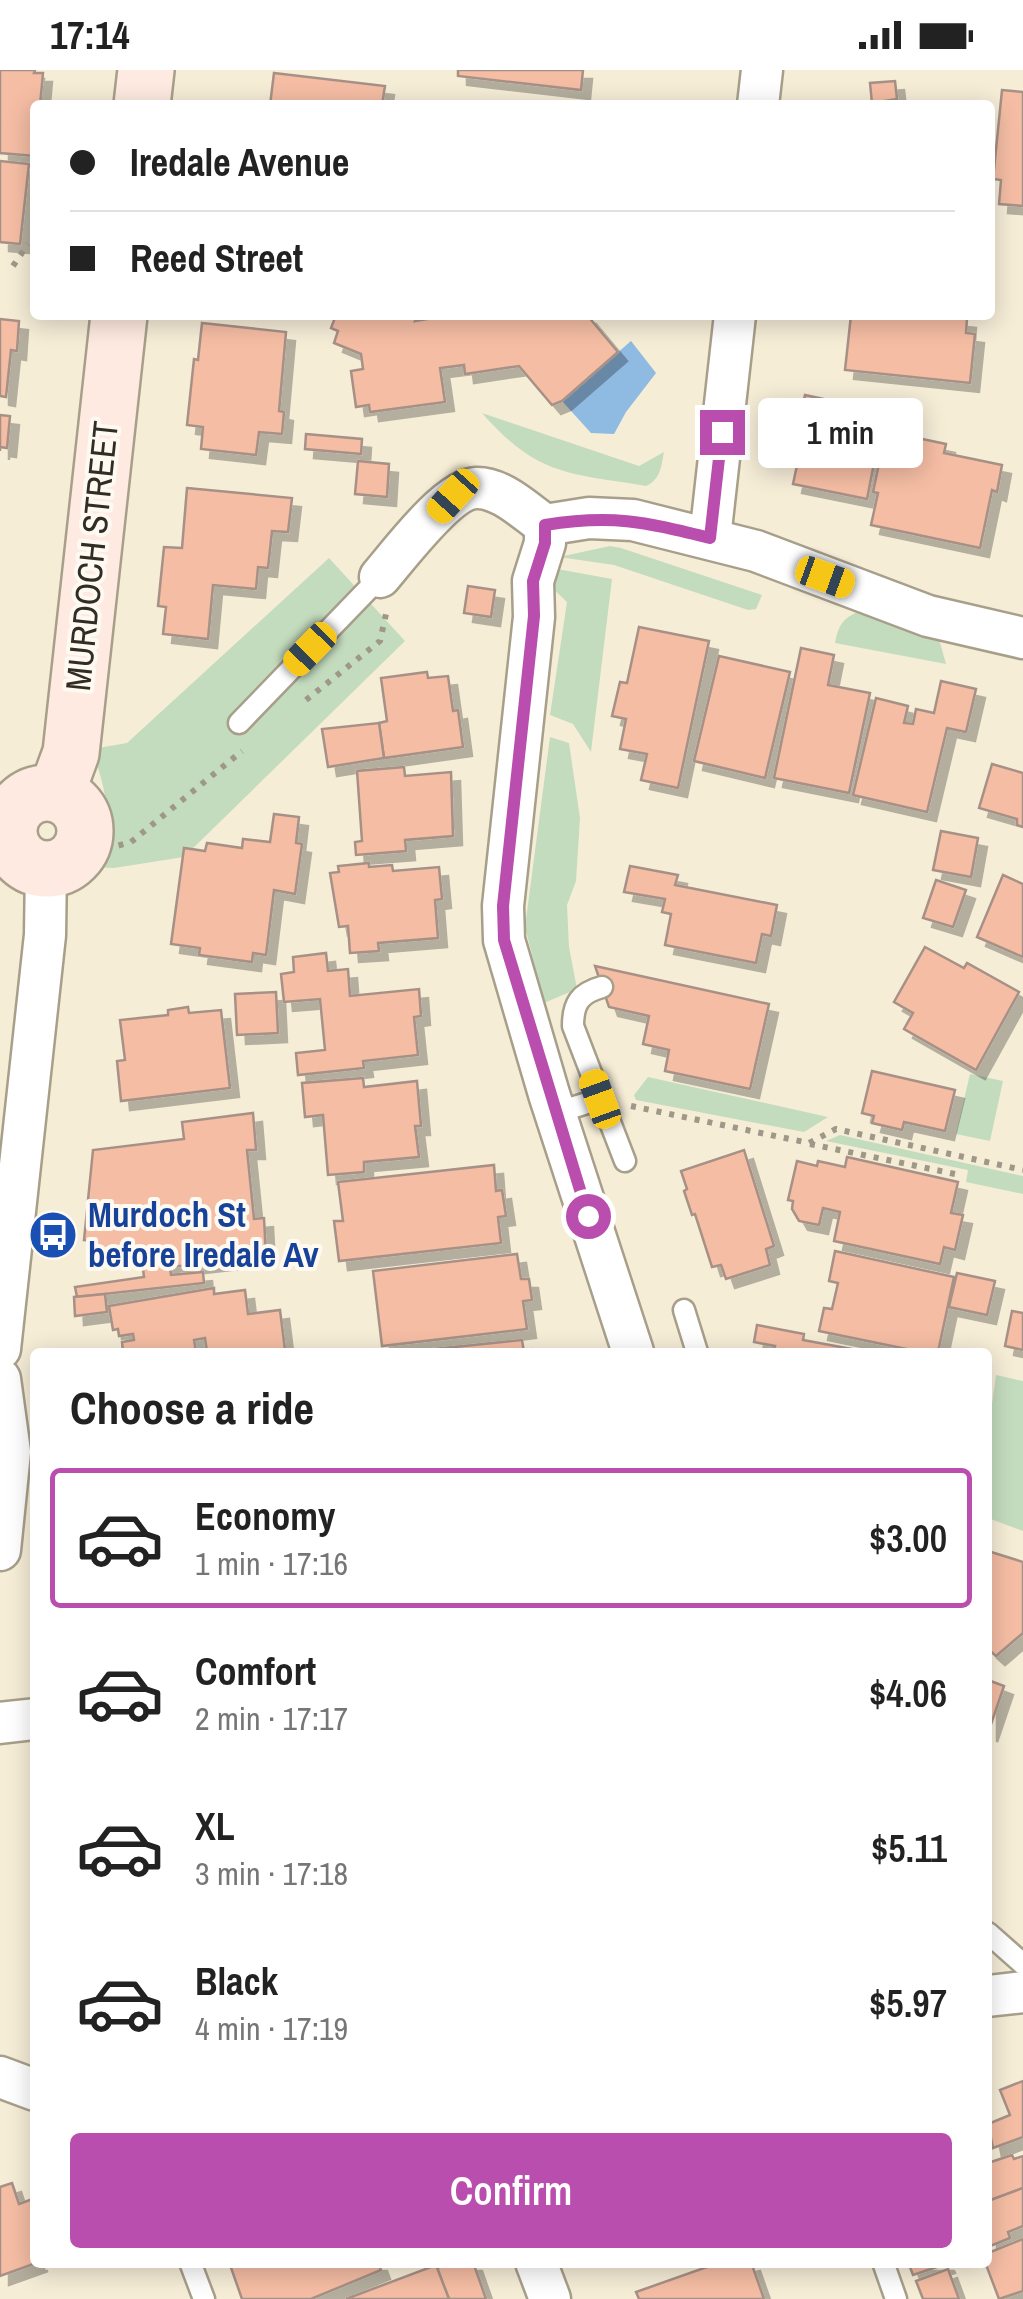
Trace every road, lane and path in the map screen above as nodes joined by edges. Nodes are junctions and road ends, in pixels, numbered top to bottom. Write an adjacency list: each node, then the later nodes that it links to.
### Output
1 (146, 70): 3 (main road)
2 (762, 70): 4 (street)
3 (143, 100)
4 (759, 100)
5 (28, 244): 6 (path)
6 (13, 266)
7 (118, 320): 14 (main road, MURDOCH STREET)
8 (734, 320): 10 (street)
9 (545, 525): 10 (street); 11 (street); 20 (street)
10 (710, 538): 12 (street)
11 (380, 577): 13 (lane)
12 (1023, 638)
13 (239, 723)
14 (56, 794): 15 (main road); 16 (main road)
15 (5, 827): 16 (main road)
16 (46, 868): 28 (street)
17 (602, 986): 18 (lane)
18 (600, 1099): 20 (lane); 22 (lane)
19 (629, 1107): 21 (path)
20 (555, 1113): 26 (street)
21 (809, 1143): 23 (path); 24 (path)
22 (625, 1162)
23 (1023, 1170)
24 (960, 1175)
25 (684, 1310): 27 (lane)
26 (632, 1348)
27 (696, 1348)
28 (0, 1349)
29 (0, 1379): 30 (street)
30 (0, 1550)
31 (30, 1720): 32 (street)
32 (0, 1723)
33 (992, 1937): 34 (lane)
34 (1023, 1964)
35 (1023, 1992): 36 (street)
36 (992, 1996)
37 (192, 2268): 40 (lane)
38 (538, 2268): 41 (street)
39 (885, 2268): 42 (lane)
40 (204, 2299)
41 (550, 2299)
42 (896, 2299)

